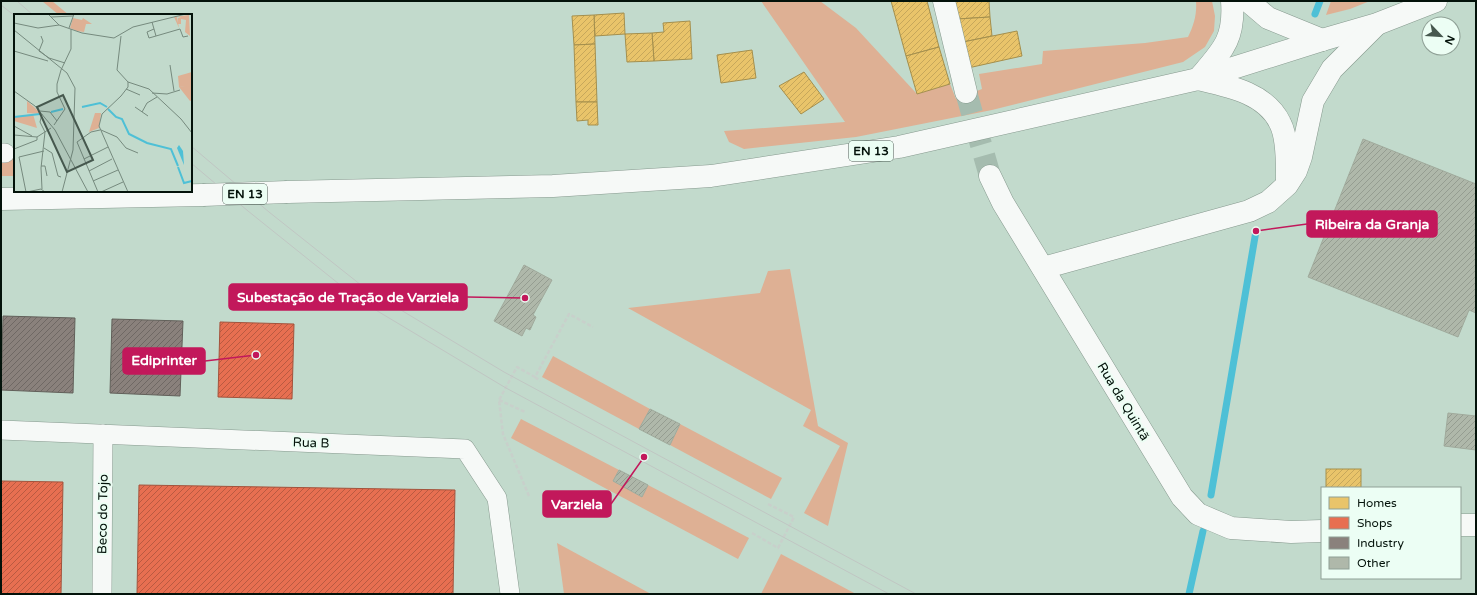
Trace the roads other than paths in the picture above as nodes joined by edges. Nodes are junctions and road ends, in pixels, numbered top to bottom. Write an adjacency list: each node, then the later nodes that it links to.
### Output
1 (944, 1): 8 (main road)
2 (1232, 1): 7 (main road)
3 (1248, 1): 6 (main road)
4 (1436, 1): 5 (main road, EN 13)
5 (1377, 24): 6 (main road, EN 13); 10 (main road)
6 (1322, 40): 7 (main road, EN 13)
7 (1198, 79): 10 (main road); 11 (main road, EN 13, bridge)
8 (966, 92)
9 (990, 176): 12 (main road, Rua da Quintã)
10 (1287, 185): 12 (main road)
11 (1, 200)
12 (1043, 268): 17 (main road, Rua da Quintã)
13 (1, 430): 14 (street, Rua B)
14 (103, 434): 18 (street, Beco do Tojo); 19 (street, Rua B)
15 (1461, 525): 16 (main road)
16 (1476, 525)
17 (1321, 531)
18 (102, 594)
19 (510, 594)

